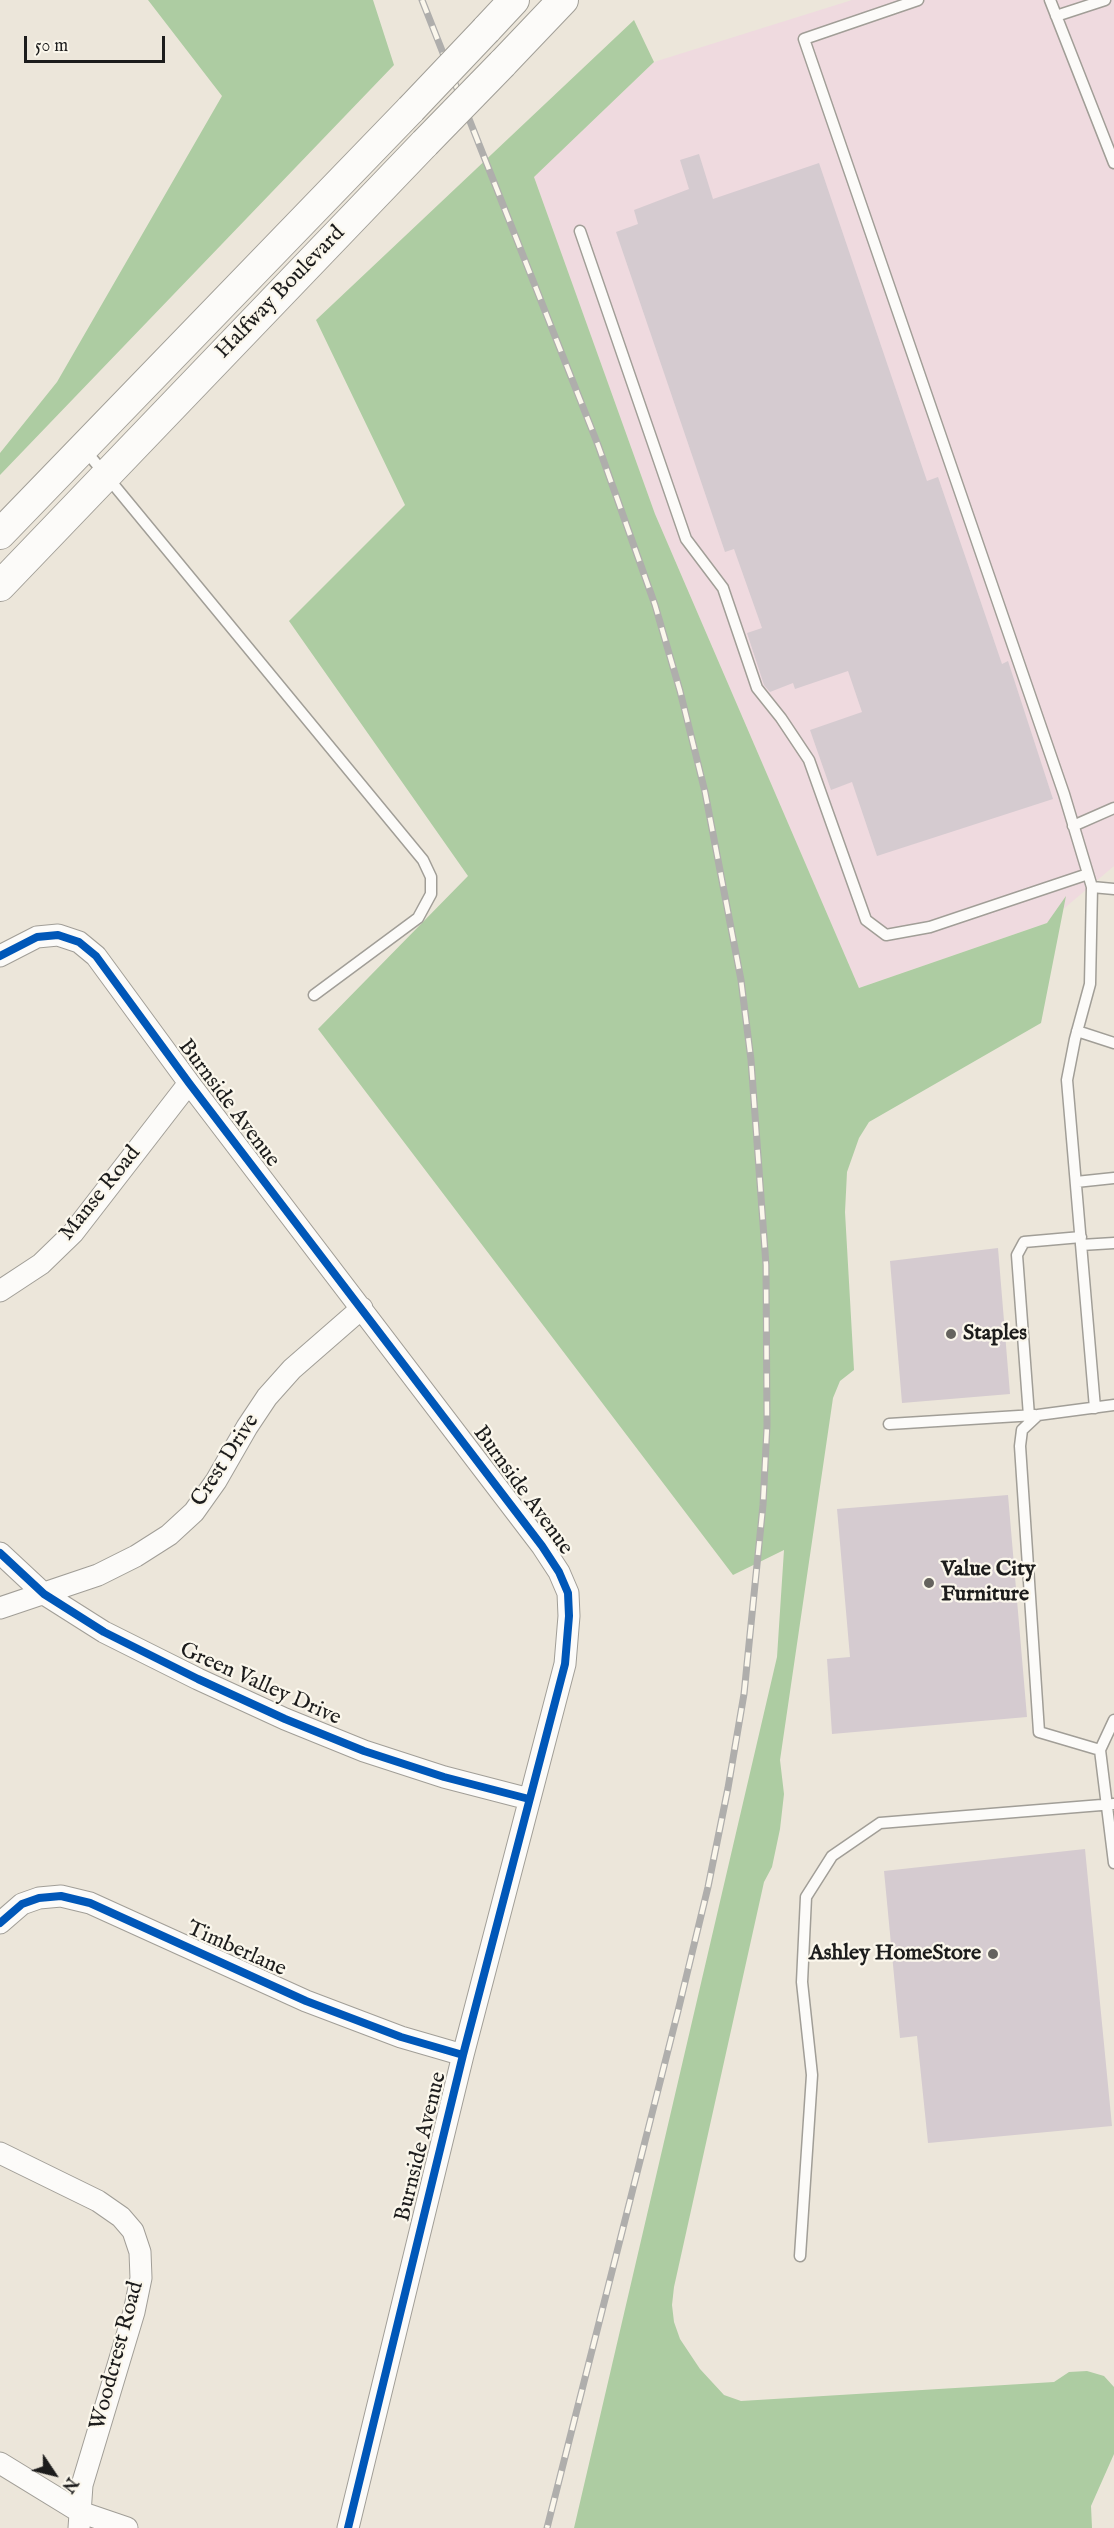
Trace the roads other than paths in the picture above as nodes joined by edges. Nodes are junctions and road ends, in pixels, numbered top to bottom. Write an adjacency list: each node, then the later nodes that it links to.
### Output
1 (514, 0): 9 (main road, Halfway Boulevard, bridge)
2 (563, 0): 10 (main road, Halfway Boulevard, bridge)
3 (918, 0): 14 (lane)
4 (1050, 0): 6 (lane)
5 (1105, 0): 6 (lane)
6 (1056, 16): 7 (lane)
7 (1113, 159)
8 (580, 231): 15 (lane)
9 (83, 448): 10 (lane); 11 (main road, Halfway Boulevard)
10 (106, 475): 12 (main road, Halfway Boulevard); 19 (lane)
11 (0, 534)
12 (0, 586)
13 (1114, 808): 14 (lane)
14 (1073, 826): 15 (lane)
15 (1088, 874): 16 (lane)
16 (1092, 887): 17 (lane); 20 (lane)
17 (1114, 889)
18 (0, 956): 22 (street, Burnside Avenue)
19 (314, 995)
20 (1077, 1031): 21 (lane); 24 (lane)
21 (1114, 1043)
22 (189, 1083): 27 (street, Manse Road); 28 (street, Burnside Avenue)
23 (1114, 1178): 24 (lane)
24 (1076, 1182): 25 (lane)
25 (1081, 1241): 26 (lane); 30 (lane); 31 (lane)
26 (1114, 1243)
27 (0, 1291)
28 (362, 1308): 34 (street, Crest Drive); 38 (street, Burnside Avenue)
29 (1114, 1405): 30 (lane)
30 (1095, 1408): 31 (lane)
31 (1033, 1415): 32 (lane); 37 (lane)
32 (889, 1424)
33 (0, 1553): 34 (street, Green Valley Drive)
34 (44, 1594): 35 (street, Crest Drive); 38 (street, Green Valley Drive)
35 (0, 1608)
36 (1114, 1720): 37 (lane)
37 (1100, 1750): 39 (lane)
38 (530, 1799): 42 (street, Burnside Avenue)
39 (1111, 1804): 40 (lane); 44 (lane)
40 (1114, 1863)
41 (0, 1923): 42 (street, Timberlane)
42 (463, 2055): 48 (street, Burnside Avenue)
43 (0, 2153): 46 (street, Woodcrest Road)
44 (800, 2256)
45 (0, 2463): 46 (street)
46 (79, 2520): 47 (street)
47 (127, 2528)
48 (348, 2528)

